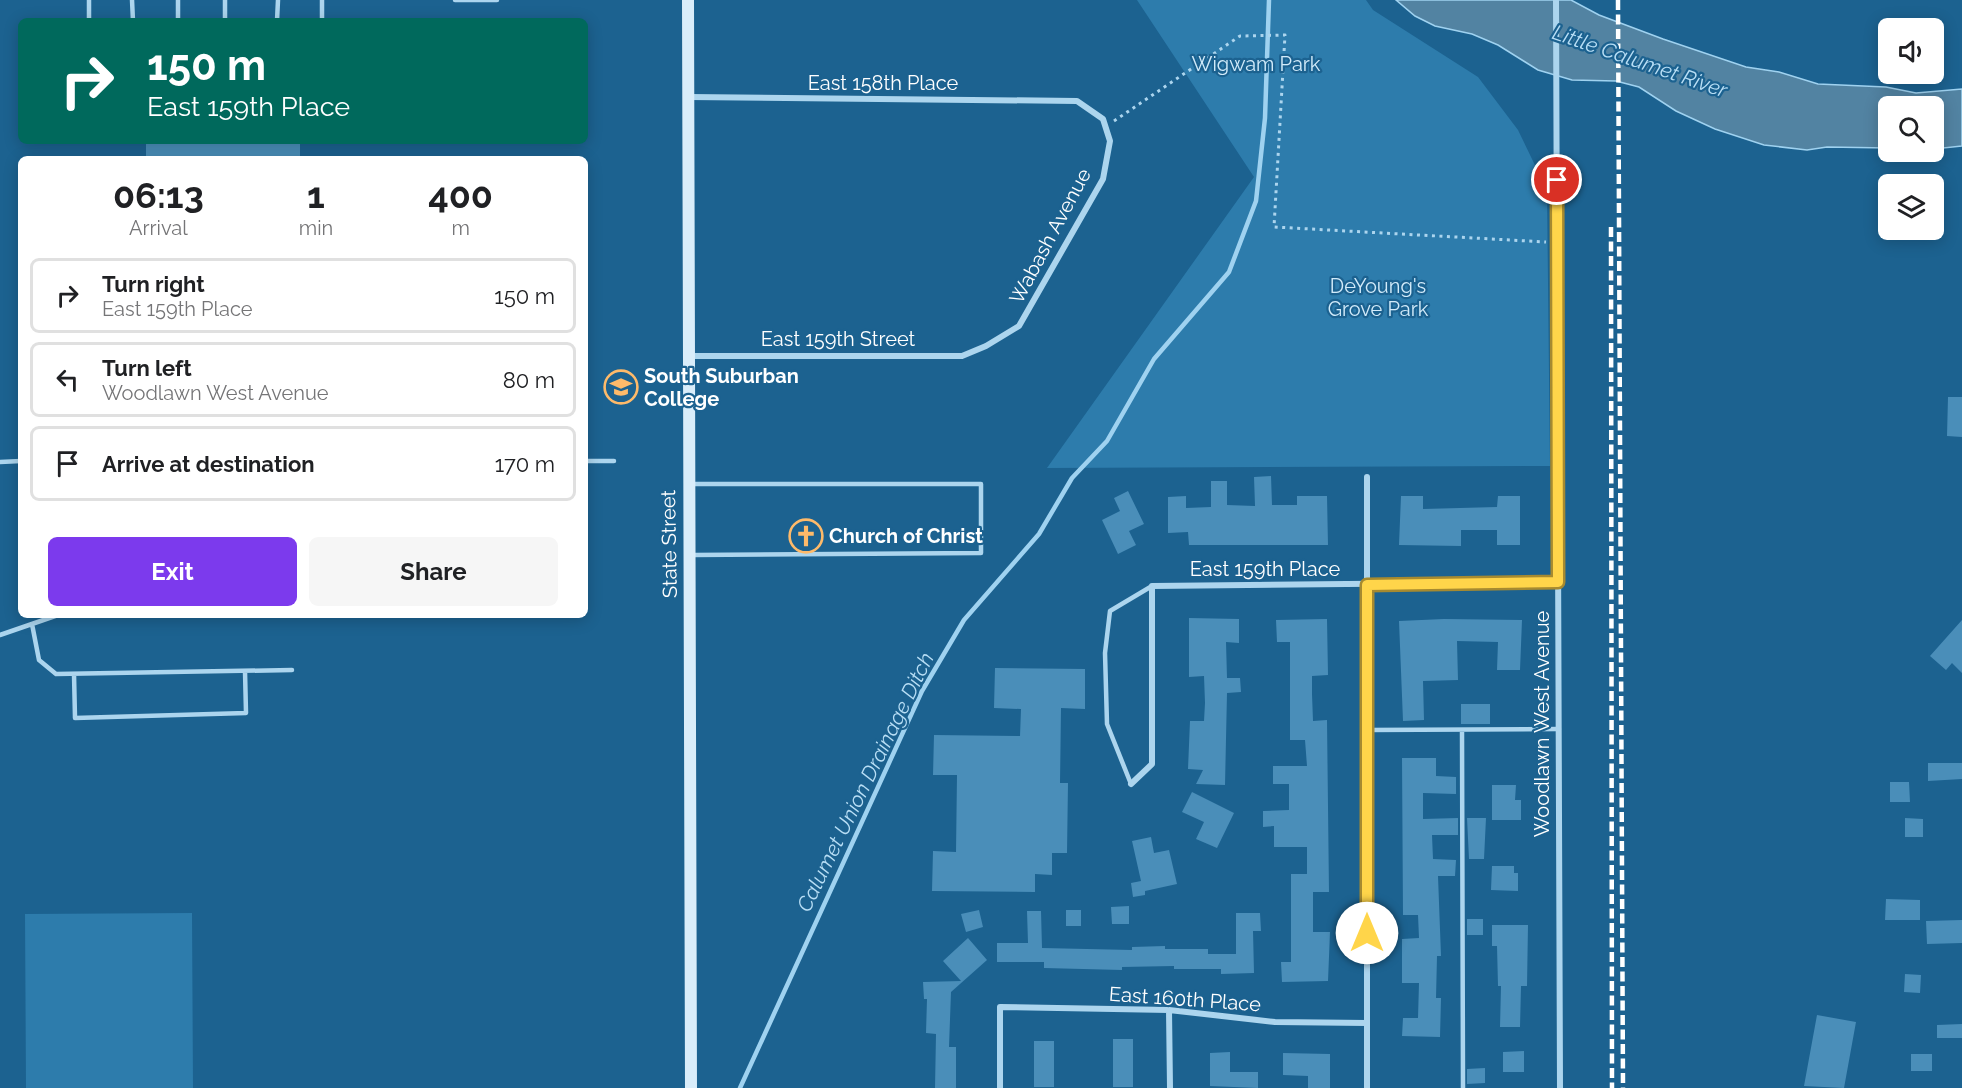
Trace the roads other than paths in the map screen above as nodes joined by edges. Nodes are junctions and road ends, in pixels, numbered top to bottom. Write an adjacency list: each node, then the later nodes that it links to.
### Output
1 (88, 0): 11 (lane)
2 (132, 0): 12 (lane)
3 (178, 0): 13 (lane)
4 (225, 0): 14 (lane)
5 (278, 0): 15 (lane)
6 (322, 0): 16 (lane)
7 (456, 0): 8 (lane)
8 (497, 0)
9 (688, 0): 17 (main road, State Street)
10 (1556, 0): 28 (street, Woodlawn West Avenue)
11 (88, 18)
12 (133, 18)
13 (178, 18)
14 (225, 18)
15 (278, 18)
16 (322, 18)
17 (689, 98): 18 (street, East 158th Place); 20 (main road, State Street)
18 (1105, 127): 19 (street, Wabash Avenue)
19 (986, 346): 20 (street, East 159th Street)
20 (687, 356): 26 (main road, State Street)
21 (18, 461): 24 (lane)
22 (588, 461): 23 (lane)
23 (614, 461)
24 (0, 462)
25 (1366, 477): 29 (street)
26 (688, 484): 27 (main road, State Street); 27 (lane)
27 (689, 555): 43 (main road, State Street)
28 (1558, 582): 29 (street, East 159th Place); 37 (street, Woodlawn West Avenue)
29 (1367, 585): 30 (street, East 159th Place); 38 (street)
30 (1152, 586): 40 (street); 40 (lane)
31 (49, 618): 32 (lane)
32 (32, 624): 33 (lane); 36 (lane)
33 (0, 635)
34 (292, 670): 35 (lane)
35 (245, 671): 36 (lane); 36 (lane)
36 (74, 674)
37 (1559, 729): 39 (lane); 48 (street, Woodlawn West Avenue)
38 (1367, 730): 39 (lane); 42 (street)
39 (1462, 730): 47 (lane)
40 (1131, 784)
41 (1169, 1010): 42 (street, East 160th Place); 44 (street, East 160th Place); 45 (street)
42 (1367, 1023): 46 (street)
43 (691, 1088)
44 (1000, 1088)
45 (1170, 1088)
46 (1367, 1088)
47 (1463, 1088)
48 (1560, 1088)

